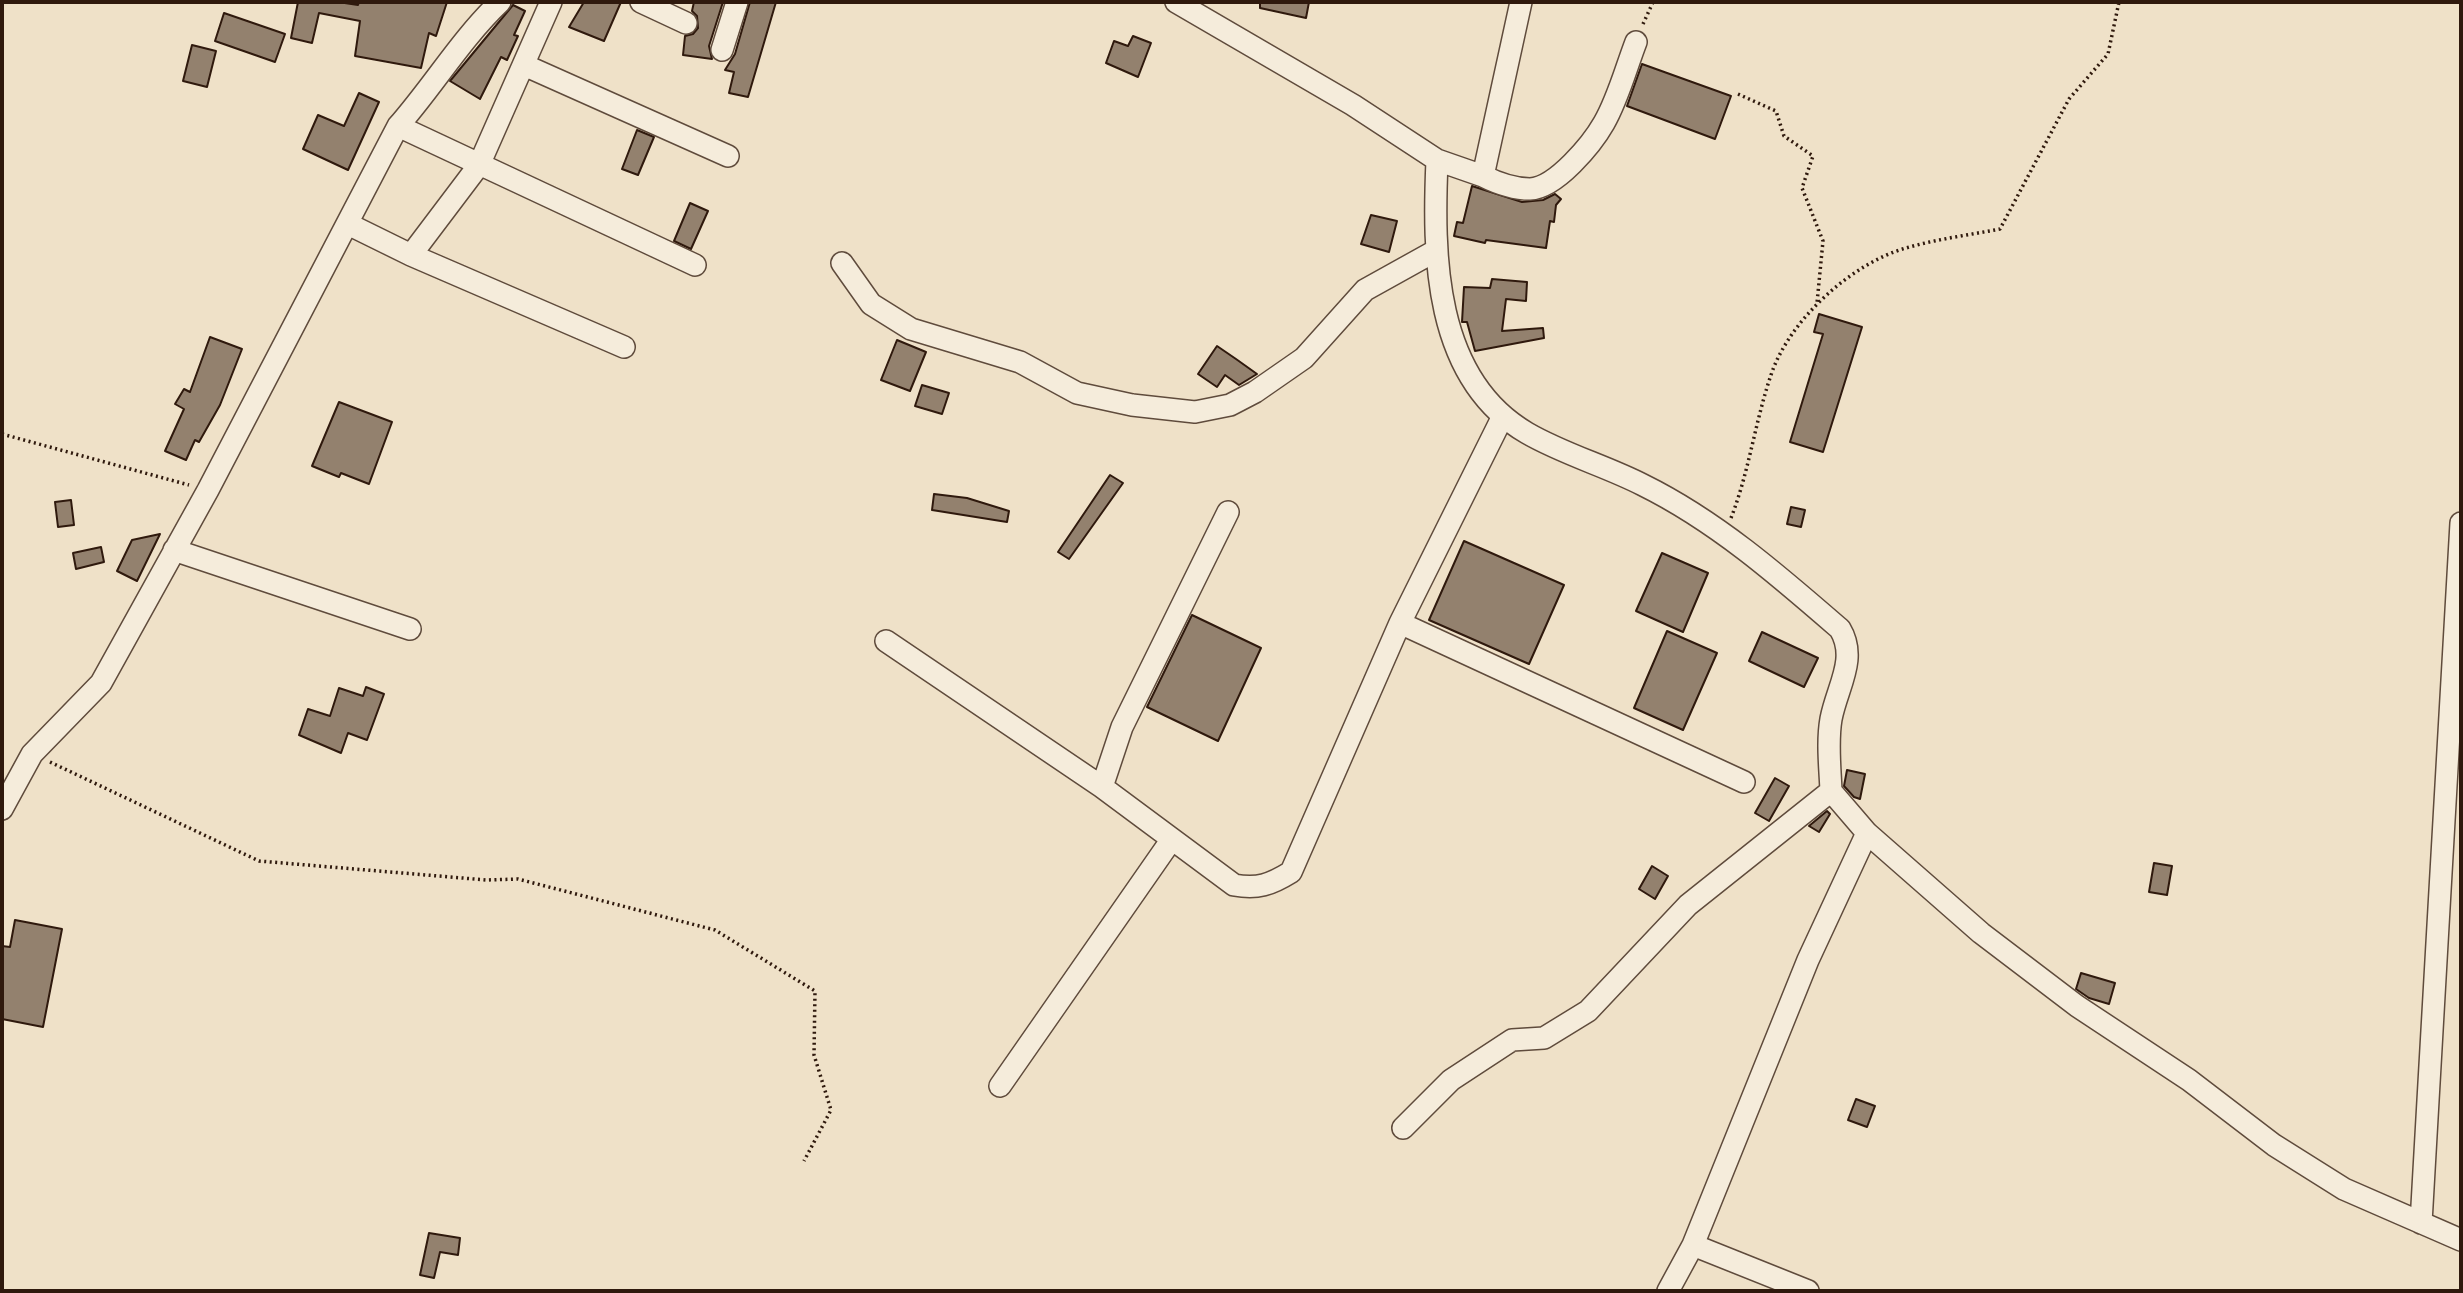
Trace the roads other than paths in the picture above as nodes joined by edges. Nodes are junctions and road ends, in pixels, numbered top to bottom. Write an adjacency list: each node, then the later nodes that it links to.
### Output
1 (500, 2): 11 (street)
2 (551, 2): 10 (street)
3 (641, 2): 7 (street)
4 (737, 2): 9 (street)
5 (1177, 2): 13 (street)
6 (1521, 2): 15 (street)
7 (686, 23)
8 (1636, 42): 15 (street)
9 (722, 50)
10 (524, 65): 12 (street); 14 (street)
11 (398, 126): 14 (street); 16 (street)
12 (728, 156)
13 (1437, 160): 15 (street); 17 (street)
14 (479, 164): 18 (street); 20 (street)
15 (1483, 176)
16 (348, 224): 18 (street); 25 (street)
17 (1437, 250): 19 (street); 22 (street)
18 (411, 255): 21 (street)
19 (842, 264)
20 (695, 265)
21 (624, 347)
22 (1503, 416): 26 (street); 31 (street)
23 (1228, 512): 30 (street)
24 (2461, 523): 37 (street)
25 (174, 550): 27 (street); 32 (street)
26 (1400, 623): 29 (street); 34 (street)
27 (410, 629)
28 (886, 641): 30 (street)
29 (1744, 782)
30 (1102, 787): 34 (street)
31 (1830, 791): 33 (street); 36 (street)
32 (2, 809)
33 (1867, 833): 37 (street); 39 (street)
34 (1172, 839): 35 (street)
35 (1000, 1086)
36 (1403, 1128)
37 (2421, 1223): 38 (street)
38 (2461, 1240)
39 (1693, 1245): 40 (street); 41 (street)
40 (1668, 1291)
41 (1808, 1291)

